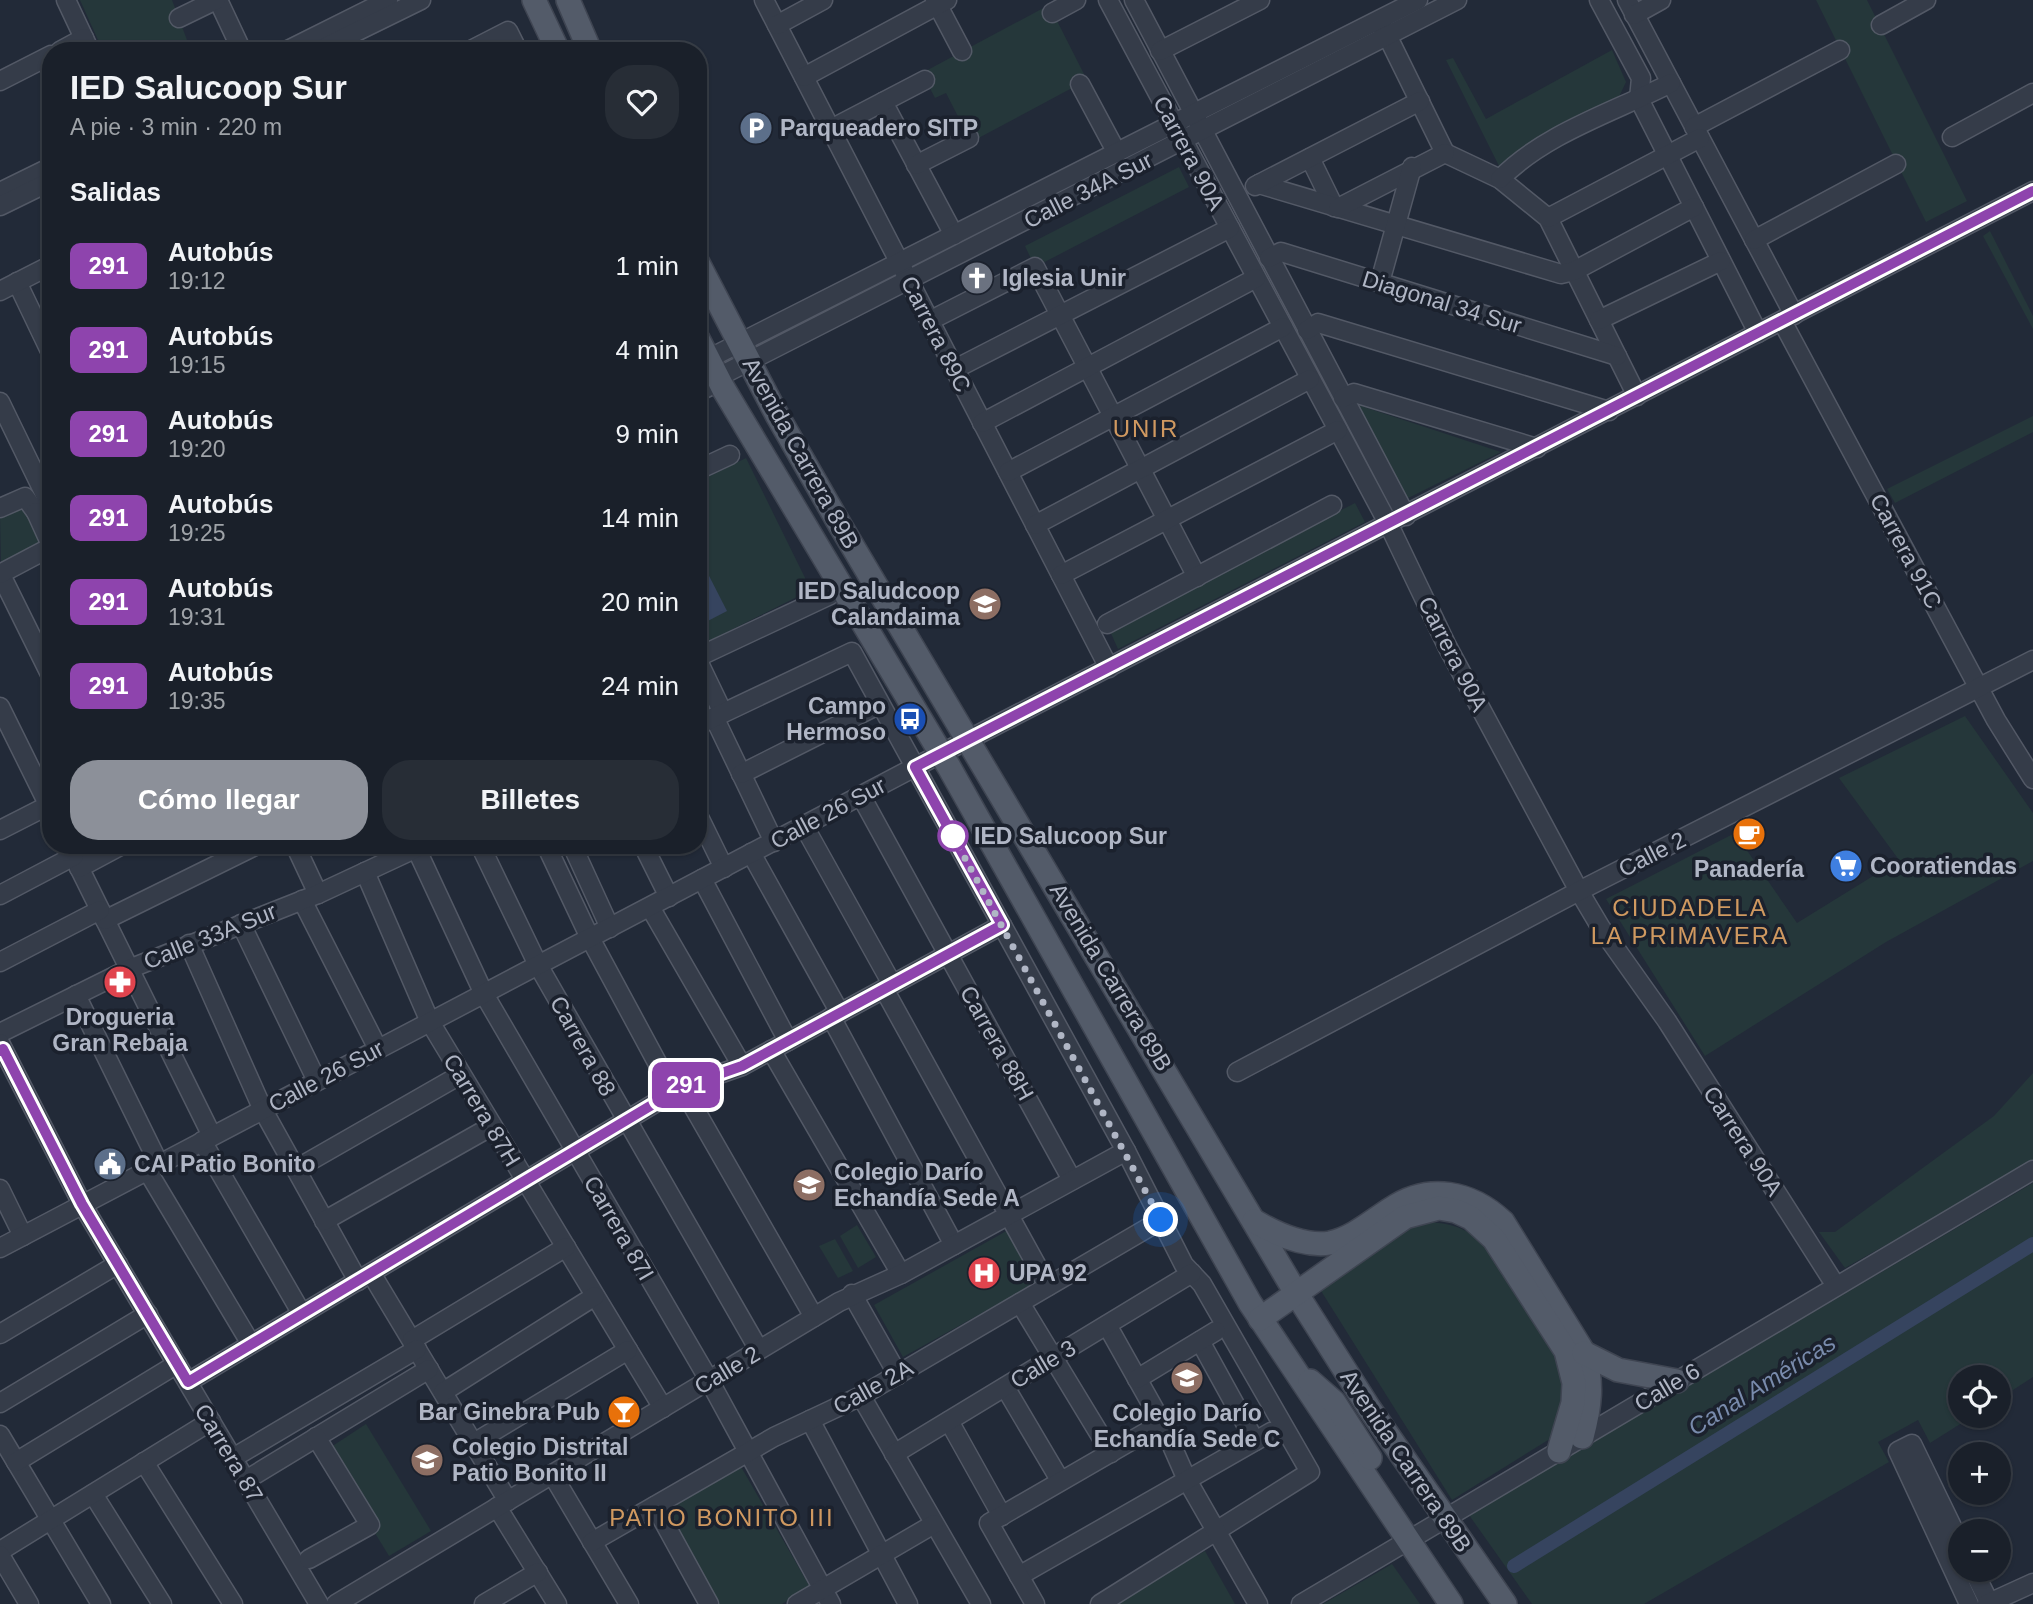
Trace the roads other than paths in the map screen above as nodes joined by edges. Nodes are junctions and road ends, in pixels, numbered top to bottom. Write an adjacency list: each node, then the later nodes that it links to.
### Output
1 (66, 0): 27 (street)
2 (217, 0): 22 (street); 28 (street)
3 (388, 0): 19 (street)
4 (421, 0): 30 (street)
5 (534, 0): 33 (main road)
6 (568, 0): 34 (main road)
7 (764, 0): 24 (street, Carrera 89C)
8 (823, 0): 24 (street)
9 (1076, 0): 21 (street)
10 (1108, 0): 49 (street, Carrera 90A)
11 (1134, 0): 37 (street, Carrera 90A)
12 (1260, 0): 37 (street)
13 (1418, 0): 23 (street)
14 (1457, 0): 26 (street, Calle 34A Sur)
15 (1599, 0): 45 (street)
16 (1661, 0): 20 (street)
17 (1926, 0): 25 (street)
18 (940, 2): 36 (street); 39 (street)
19 (365, 5): 29 (street)
20 (1630, 7): 42 (street, Carrera 91C)
21 (1052, 13)
22 (179, 18)
23 (1379, 19): 26 (street); 48 (street)
24 (777, 25): 39 (street, Carrera 89C)
25 (1881, 25)
26 (1388, 36): 46 (street); 51 (street, Calle 34A Sur)
27 (87, 42)
28 (238, 42)
29 (325, 42)
30 (330, 42)
31 (487, 42): 32 (street)
32 (514, 42)
33 (554, 42)
34 (586, 42)
35 (1840, 50): 52 (street)
36 (962, 51)
37 (1160, 51): 48 (street, Carrera 90A)
38 (42, 60): 41 (street)
39 (804, 77): 50 (street, Carrera 89C)
40 (925, 80): 47 (street)
41 (0, 81)
42 (1671, 83): 45 (street); 52 (street, Carrera 91C)
43 (1080, 84): 56 (street)
44 (2033, 93): 53 (street)
45 (1639, 99): 58 (street); 65 (street)
46 (1420, 101): 57 (street); 59 (street)
47 (883, 102): 50 (street); 61 (street)
48 (1193, 114): 49 (street); 51 (street, Carrera 90A)
49 (1174, 124): 55 (street, Carrera 90A); 56 (street)
50 (831, 129): 80 (street, Carrera 89C)
51 (1202, 132): 55 (street, Calle 34A Sur); 69 (street, Carrera 90A)
52 (1697, 133): 58 (street); 77 (street, Carrera 91C)
53 (1952, 137)
54 (969, 138): 61 (street)
55 (1184, 142): 75 (street, Carrera 90A); 85 (street, Calle 34A Sur)
56 (1117, 153): 76 (street)
57 (1445, 153): 62 (street); 65 (street)
58 (1667, 155): 72 (street); 73 (street)
59 (1310, 158): 66 (street); 71 (street)
60 (1896, 164): 77 (street)
61 (916, 165): 76 (street)
62 (1412, 167): 71 (street); 74 (street)
63 (42, 176): 68 (street)
64 (42, 178): 70 (street)
65 (1500, 179): 73 (street)
66 (1259, 184): 69 (street); 71 (street)
67 (2033, 191): 91 (street, Calle 26 Sur)
68 (0, 192)
69 (1236, 196): 78 (street, Carrera 90A)
70 (0, 206)
71 (1336, 207): 74 (street)
72 (1694, 207): 79 (street); 82 (street)
73 (1548, 218): 82 (street)
74 (1395, 225): 82 (street); 87 (street)
75 (1230, 228): 83 (street, Carrera 90A); 89 (street)
76 (954, 235): 80 (street)
77 (1754, 240): 91 (street, Carrera 91C)
78 (1269, 258): 87 (street, Diagonal 34 Sur); 94 (street, Carrera 90A)
79 (1721, 261): 92 (street); 95 (street)
80 (900, 262): 85 (street, Carrera 89C); 97 (street)
81 (42, 270): 86 (street)
82 (1574, 271): 92 (street)
83 (1256, 278): 93 (street, Carrera 90A); 99 (street)
84 (707, 280): 97 (main road, Avenida Carrera 89B)
85 (909, 281): 97 (street, Calle 34A Sur); 100 (street, Carrera 89C)
86 (17, 282): 88 (street); 96 (street)
87 (1380, 282): 98 (street, Diagonal 34 Sur)
88 (0, 291)
89 (1061, 315): 90 (street); 99 (street); 100 (street)
90 (939, 316)
91 (1788, 318): 95 (street, Calle 26 Sur); 134 (street, Carrera 91C)
92 (1599, 320): 98 (street)
93 (1283, 327): 103 (street, Carrera 90A); 108 (street)
94 (1307, 330): 105 (street, Carrera 90A); 107 (street)
95 (1758, 333): 104 (street, Calle 26 Sur)
96 (42, 334)
97 (745, 352): 101 (street); 139 (main road, Avenida Carrera 89B)
98 (1617, 356): 104 (street)
99 (1088, 367): 108 (street); 109 (street)
100 (954, 369): 109 (street, Carrera 89C)
101 (707, 371)
102 (707, 373): 140 (main road, Avenida Carrera 89B)
103 (1310, 379): 110 (street, Carrera 90A); 114 (street)
104 (1637, 396): 107 (street, Calle 26 Sur)
105 (1343, 398): 111 (street); 120 (street, Carrera 90A)
106 (0, 402): 116 (street)
107 (1609, 411): 111 (street, Calle 26 Sur)
108 (1114, 417): 114 (street); 115 (street)
109 (982, 423): 115 (street, Carrera 89C)
110 (1338, 430): 121 (street); 123 (street, Carrera 90A)
111 (1537, 448): 120 (street, Calle 26 Sur)
112 (730, 454): 113 (street)
113 (707, 466)
114 (1141, 469): 121 (street); 122 (street)
115 (1008, 472): 122 (street, Carrera 89C)
116 (42, 500)
117 (1332, 505): 127 (street)
118 (42, 506): 119 (street)
119 (0, 508)
120 (1406, 516): 123 (street, Calle 26 Sur)
121 (1167, 520): 126 (street); 127 (street)
122 (1035, 525): 126 (street, Carrera 89C)
123 (1389, 525): 133 (street, Calle 26 Sur); 164 (street, Carrera 90A)
124 (42, 551): 125 (street)
125 (0, 573): 131 (street)
126 (1061, 575): 133 (street, Carrera 89C)
127 (1197, 577): 129 (street)
128 (830, 595): 130 (street)
129 (1107, 624)
130 (707, 655)
131 (42, 658)
132 (2033, 660): 134 (street, Calle 2)
133 (1109, 668): 139 (street, Calle 26 Sur)
134 (1979, 687): 143 (street, Carrera 91C); 164 (street, Calle 2)
135 (707, 697): 138 (street)
136 (880, 704): 138 (street); 141 (street); 142 (street)
137 (0, 707): 144 (street)
138 (712, 718): 142 (street)
139 (970, 739): 140 (street, Calle 26 Sur); 207 (main road, Avenida Carrera 89B)
140 (942, 754): 141 (street, Calle 26 Sur); 227 (main road, Avenida Carrera 89B)
141 (915, 767): 145 (street, Calle 26 Sur); 171 (street)
142 (741, 774): 150 (street)
143 (2033, 779)
144 (42, 790)
145 (861, 796): 147 (street, Calle 26 Sur); 175 (street, Carrera 88H)
146 (42, 810): 148 (street)
147 (804, 825): 150 (street, Calle 26 Sur); 179 (street)
148 (0, 830)
149 (707, 833): 161 (street)
150 (774, 842): 151 (street, Calle 26 Sur)
151 (751, 853): 161 (street, Calle 26 Sur); 182 (street)
152 (237, 854): 169 (street)
153 (298, 854): 166 (street)
154 (388, 854): 162 (street, Calle 33A Sur)
155 (423, 854): 180 (street, Carrera 87I)
156 (484, 854): 177 (street, Carrera 88)
157 (550, 854): 173 (street)
158 (576, 854): 172 (street)
159 (648, 854): 167 (street)
160 (74, 857): 165 (street); 169 (street)
161 (724, 868): 163 (street, Calle 26 Sur)
162 (365, 872): 166 (street, Calle 33A Sur); 183 (street, Carrera 87H)
163 (702, 879): 167 (street, Calle 26 Sur); 184 (street)
164 (1579, 891): 189 (street, Calle 2); 219 (street, Carrera 90A)
165 (0, 895)
166 (310, 897): 170 (street, Calle 33A Sur); 186 (street)
167 (669, 897): 168 (street, Calle 26 Sur)
168 (650, 907): 172 (street, Calle 26 Sur); 188 (street)
169 (102, 915): 176 (street); 178 (street)
170 (241, 923): 174 (street, Calle 33A Sur); 191 (street)
171 (1002, 925): 175 (street); 198 (street)
172 (610, 928): 173 (street, Calle 26 Sur)
173 (590, 938): 177 (street, Calle 26 Sur); 192 (street)
174 (189, 944): 178 (street, Calle 33A Sur); 193 (street)
175 (948, 954): 179 (street); 202 (street, Carrera 88H)
176 (0, 962)
177 (538, 965): 180 (street, Calle 26 Sur); 194 (street, Carrera 88)
178 (129, 969): 181 (street, Calle 33A Sur); 196 (street)
179 (888, 986): 182 (street); 206 (street)
180 (484, 994): 183 (street, Calle 26 Sur); 197 (street, Carrera 87I)
181 (76, 995): 185 (street, Calle 33A Sur); 199 (street)
182 (835, 1015): 184 (street); 211 (street)
183 (430, 1022): 186 (street, Calle 26 Sur); 190 (street, Carrera 87H)
184 (788, 1041): 187 (street)
185 (1, 1044): 205 (street, Carrera 87)
186 (378, 1049): 191 (street, Calle 26 Sur)
187 (771, 1050): 188 (street); 216 (street)
188 (742, 1066): 192 (street)
189 (1237, 1072)
190 (460, 1075): 195 (street, Carrera 87H); 200 (street)
191 (317, 1081): 193 (street, Calle 26 Sur)
192 (677, 1090): 194 (street); 226 (street)
193 (263, 1110): 196 (street, Calle 26 Sur); 200 (street)
194 (625, 1121): 197 (street); 233 (street, Carrera 88)
195 (492, 1126): 203 (street, Carrera 87H); 208 (street)
196 (207, 1139): 199 (street, Calle 26 Sur); 225 (street)
197 (574, 1151): 203 (street); 240 (street, Carrera 87I)
198 (1126, 1151): 202 (street, Calle 2); 215 (street)
199 (153, 1167): 205 (street, Calle 26 Sur); 230 (street)
200 (296, 1169): 208 (street)
201 (2033, 1170): 219 (street, Calle 6)
202 (1072, 1180): 206 (street, Calle 2)
203 (525, 1181): 213 (street, Carrera 87H); 217 (street)
204 (0, 1189): 210 (street)
205 (82, 1204): 210 (street, Calle 26 Sur); 214 (street, Carrera 87)
206 (1009, 1215): 211 (street, Calle 2); 218 (street)
207 (1254, 1220): 220 (main road, Avenida Carrera 89B); 234 (main road)
208 (324, 1221): 217 (street)
209 (1151, 1226): 218 (street, Calle 2A)
210 (23, 1236): 212 (street, Calle 26 Sur)
211 (954, 1245): 216 (street, Calle 2)
212 (0, 1248)
213 (566, 1248): 222 (street, Carrera 87H); 231 (street)
214 (118, 1264): 224 (street, Carrera 87); 229 (street)
215 (1192, 1273): 228 (street, Calle 3); 277 (street)
216 (901, 1274): 221 (street, Calle 2)
217 (365, 1277): 225 (street); 231 (street)
218 (1048, 1286): 223 (street, Calle 2A)
219 (1836, 1286): 241 (street, Calle 6)
220 (1296, 1293): 227 (main road); 258 (main road); 272 (main road, Avenida Carrera 89B)
221 (852, 1294): 226 (street, Calle 2); 238 (street)
222 (596, 1296): 232 (street, Carrera 87H); 244 (street)
223 (1020, 1303): 235 (street); 238 (street, Calle 2A)
224 (148, 1314): 236 (street, Carrera 87); 246 (street)
225 (302, 1314): 230 (street)
226 (814, 1317): 233 (street, Calle 2)
227 (1260, 1319): 278 (main road, Avenida Carrera 89B)
228 (1107, 1325): 235 (street, Calle 3); 239 (street)
229 (0, 1334)
230 (251, 1344): 242 (street)
231 (414, 1344): 237 (street); 262 (street)
232 (628, 1350): 247 (street, Carrera 87H); 257 (street)
233 (760, 1350): 240 (street, Calle 2)
234 (1584, 1353): 241 (main road); 255 (main road)
235 (1053, 1358): 243 (street, Calle 3); 260 (street)
236 (177, 1364): 242 (street, Carrera 87); 263 (street)
237 (429, 1369): 244 (street); 254 (street)
238 (898, 1375): 245 (street, Calle 2A)
239 (1138, 1379): 251 (street); 256 (street)
240 (709, 1380): 247 (street, Calle 2); 259 (street, Carrera 87I)
241 (1676, 1381): 255 (street, Calle 6)
242 (188, 1382): 249 (street, Carrera 87)
243 (1005, 1387): 250 (street, Calle 3); 267 (street)
244 (443, 1392): 257 (street)
245 (861, 1396): 248 (street, Calle 2A); 261 (street)
246 (0, 1403)
247 (663, 1408): 265 (street, Calle 2)
248 (810, 1420): 259 (street, Calle 2A); 281 (street)
249 (211, 1421): 262 (street, Carrera 87); 264 (street)
250 (949, 1421): 261 (street, Calle 3); 275 (street)
251 (1162, 1423): 260 (street); 268 (street)
252 (1271, 1432): 256 (street)
253 (0, 1435): 263 (street)
254 (316, 1437): 266 (street); 282 (street)
255 (1582, 1437): 258 (street, Calle 6)
256 (1255, 1441): 268 (street)
257 (474, 1443): 270 (street)
258 (1559, 1451): 272 (street, Calle 6)
259 (747, 1453): 271 (street, Calle 2A); 289 (street, Carrera 87I)
260 (1111, 1453): 267 (street)
261 (894, 1454): 276 (street)
262 (233, 1458): 266 (street, Carrera 87)
263 (16, 1462): 274 (street)
264 (144, 1462): 269 (street); 293 (street)
265 (552, 1474): 270 (street, Calle 2); 279 (street)
266 (246, 1480): 294 (street, Carrera 87)
267 (1060, 1480): 275 (street)
268 (1187, 1480): 277 (street); 285 (street)
269 (93, 1493): 274 (street); 292 (street)
270 (502, 1504): 284 (street); 295 (street, Calle 2)
271 (655, 1506): 279 (street, Calle 2A); 299 (street)
272 (1444, 1519): 278 (street, Calle 6); 308 (main road, Avenida Carrera 89B)
273 (1949, 1519): 283 (street)
274 (51, 1520): 280 (street); 291 (street)
275 (996, 1520): 285 (street)
276 (934, 1524): 281 (street); 302 (street)
277 (1216, 1531): 304 (street); 305 (street)
278 (1413, 1538): 306 (street, Calle 6); 307 (main road, Avenida Carrera 89B)
279 (592, 1542): 298 (street)
280 (0, 1553): 290 (street)
281 (880, 1555): 289 (street); 301 (street)
282 (309, 1559)
283 (1948, 1559)
284 (538, 1572): 296 (street); 297 (street)
285 (1019, 1576): 303 (street)
286 (1959, 1582): 309 (street)
287 (1979, 1582): 310 (street)
288 (2033, 1583): 310 (street)
289 (827, 1597): 300 (street)
290 (29, 1604)
291 (101, 1604)
292 (162, 1604)
293 (233, 1604)
294 (319, 1604)
295 (336, 1604)
296 (484, 1604)
297 (557, 1604)
298 (629, 1604)
299 (709, 1604)
300 (797, 1604)
301 (908, 1604)
302 (981, 1604)
303 (1035, 1604)
304 (1100, 1604)
305 (1258, 1604)
306 (1301, 1604)
307 (1451, 1604)
308 (1505, 1604)
309 (1969, 1604)
310 (1989, 1604)

